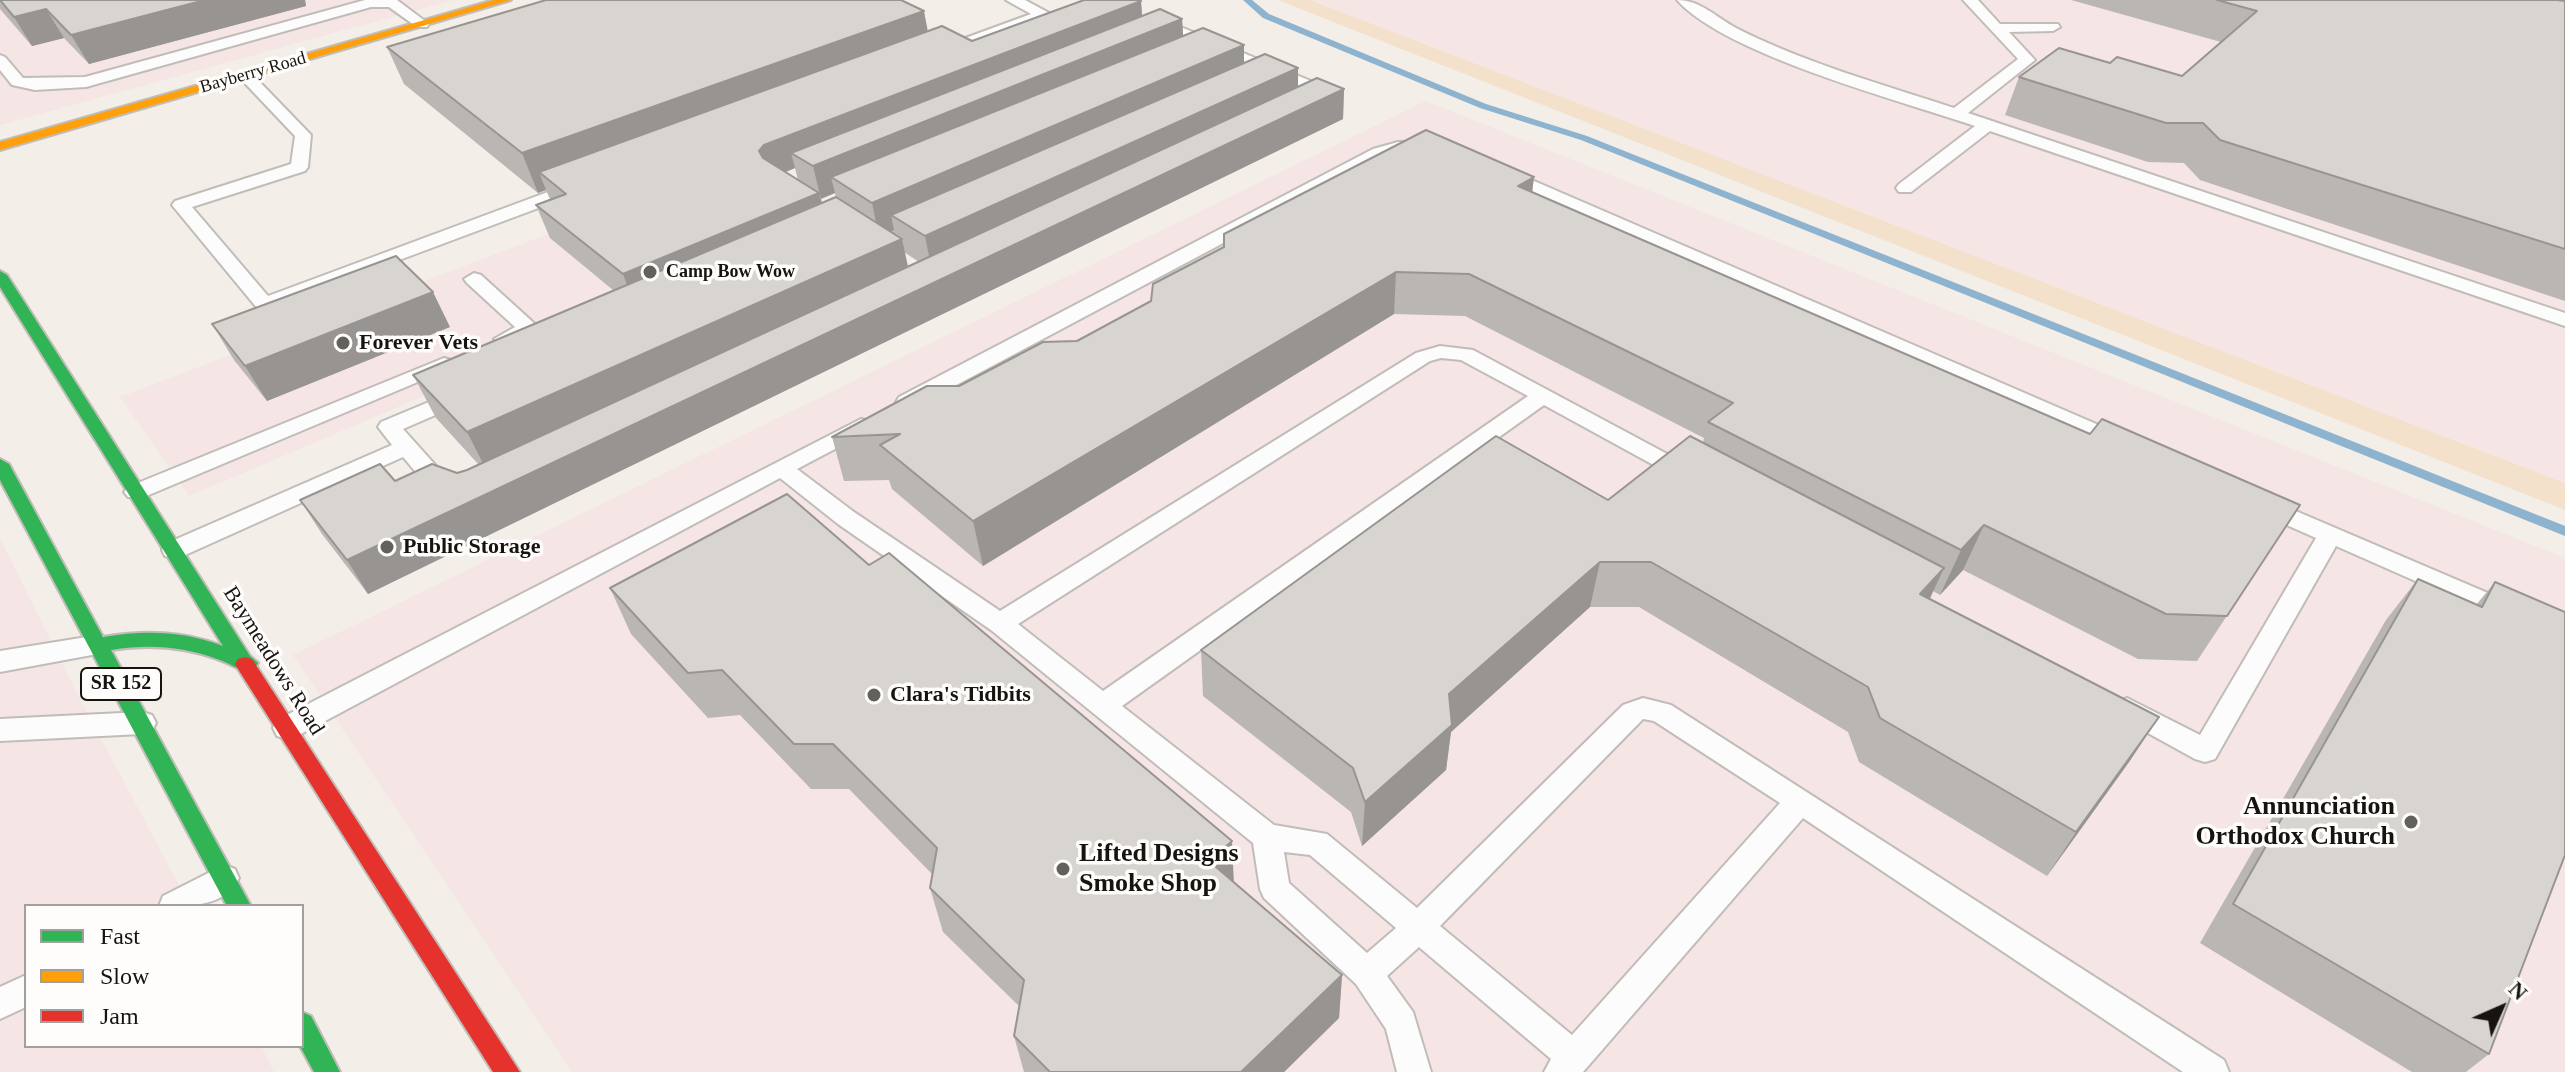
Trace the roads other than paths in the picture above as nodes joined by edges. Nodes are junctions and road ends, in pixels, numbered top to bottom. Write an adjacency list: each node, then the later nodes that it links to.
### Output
1 (1013, 0): 11 (lane)
2 (1684, 0): 17 (lane)
3 (1970, 0): 7 (lane)
4 (492, 2): 5 (main road, Bayberry Road)
5 (422, 24): 12 (lane); 14 (main road, Bayberry Road)
6 (2053, 27): 7 (lane)
7 (1997, 28): 17 (lane)
8 (1142, 38): 9 (lane)
9 (1214, 45): 10 (lane); 13 (lane)
10 (1185, 57)
11 (926, 58)
12 (0, 60)
13 (1275, 71): 15 (lane); 16 (lane)
14 (245, 75): 19 (main road, Bayberry Road); 22 (lane)
15 (1247, 84)
16 (1300, 108)
17 (1957, 114): 18 (lane)
18 (1987, 125): 23 (lane); 26 (lane)
19 (0, 146)
20 (1434, 149): 32 (lane)
21 (1479, 162): 30 (lane)
22 (600, 179)
23 (1905, 188)
24 (0, 275): 34 (main road, Baymeadows Road)
25 (474, 279): 34 (lane)
26 (2565, 320)
27 (475, 389): 29 (lane)
28 (1543, 396): 33 (lane); 39 (lane); 45 (lane)
29 (406, 447): 35 (lane); 38 (lane)
30 (2142, 453)
31 (0, 464): 41 (main road, SR 152)
32 (781, 468): 39 (lane); 47 (lane)
33 (1708, 485)
34 (136, 492): 38 (main road, Baymeadows Road)
35 (476, 496)
36 (2243, 497): 37 (lane)
37 (2330, 535): 40 (lane); 44 (lane)
38 (174, 550): 43 (main road, Baymeadows Road)
39 (1000, 623): 45 (lane)
40 (2565, 637)
41 (99, 645): 42 (lane); 43 (main road); 46 (main road, SR 152)
42 (0, 662)
43 (248, 663): 47 (main road, Baymeadows Road)
44 (2109, 700)
45 (1103, 705): 50 (lane)
46 (142, 723): 48 (lane); 51 (main road, SR 152)
47 (287, 728): 61 (main road, Baymeadows Road)
48 (0, 730)
49 (1800, 801): 54 (lane); 59 (lane); 63 (lane)
50 (1267, 837): 54 (lane); 55 (lane)
51 (224, 878): 52 (lane); 53 (main road, SR 152)
52 (178, 904)
53 (238, 904)
54 (1419, 927): 55 (lane); 59 (lane)
55 (1367, 974): 62 (lane)
56 (24, 991): 57 (lane)
57 (0, 1004)
58 (304, 1028): 60 (main road)
59 (1568, 1065)
60 (327, 1072)
61 (507, 1072)
62 (1414, 1072)
63 (2212, 1072)

